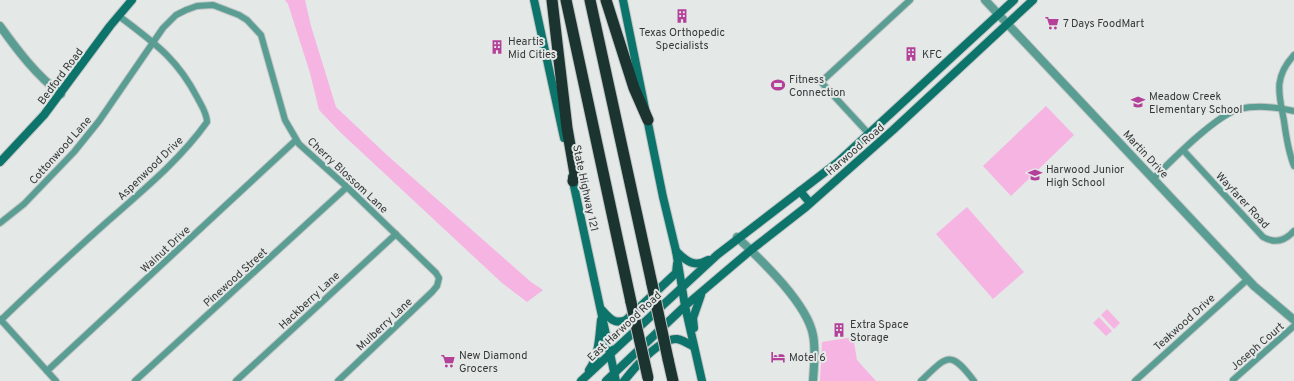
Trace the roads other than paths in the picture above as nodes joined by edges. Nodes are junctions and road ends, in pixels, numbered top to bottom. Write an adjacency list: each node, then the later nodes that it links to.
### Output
1 (132, 0): 13 (main road, Bedford Road)
2 (534, 0): 31 (main road, State Highway 121)
3 (552, 0): 31 (highway)
4 (566, 0): 55 (highway, bridge)
5 (590, 0): 66 (highway, bridge)
6 (606, 0): 23 (highway)
7 (623, 0): 23 (main road)
8 (910, 0): 24 (street)
9 (985, 0): 12 (street, Martin Drive)
10 (1014, 0): 12 (main road, Harwood Road)
11 (1033, 0): 14 (main road, Harwood Road)
12 (998, 14): 14 (street, Martin Drive); 18 (main road, Harwood Road)
13 (120, 16): 16 (street, Aspenwood Drive); 20 (main road, Bedford Road)
14 (1007, 24): 19 (main road, Harwood Road); 30 (street, Martin Drive)
15 (0, 26): 20 (street)
16 (153, 42): 25 (street, Cherry Blossom Lane); 35 (street, Cottonwood Lane); 48 (street, Aspenwood Drive)
17 (1294, 55): 21 (street)
18 (931, 76): 19 (main road); 24 (main road, Harwood Road)
19 (937, 88): 26 (main road, Harwood Road)
20 (61, 94): 28 (main road, Bedford Road)
21 (1282, 108): 22 (street); 27 (street); 29 (street)
22 (1294, 111)
23 (648, 120): 40 (main road)
24 (869, 134): 26 (main road); 33 (main road, Harwood Road)
25 (296, 140): 32 (street, Cherry Blossom Lane); 53 (street, Walnut Drive)
26 (878, 144): 34 (main road, Harwood Road)
27 (1184, 151): 30 (street); 36 (street, Wayfarer Road)
28 (0, 162)
29 (1294, 166)
30 (1153, 179): 43 (street, Martin Drive)
31 (573, 182): 47 (main road, State Highway 121)
32 (347, 187): 37 (street, Cherry Blossom Lane); 59 (street, Pinewood Street)
33 (800, 191): 34 (main road); 38 (main road, Harwood Road)
34 (810, 203): 39 (main road, Harwood Road)
35 (0, 223)
36 (1294, 231)
37 (396, 234): 42 (street, Cherry Blossom Lane); 60 (street, Hackberry Lane)
38 (737, 238): 39 (street); 41 (main road, Harwood Road)
39 (751, 250): 45 (main road, Harwood Road); 68 (street)
40 (676, 251): 41 (main road); 44 (main road); 47 (main road)
41 (717, 255): 44 (main road, Harwood Road)
42 (439, 278): 61 (street, Mulberry Lane)
43 (1248, 279): 49 (street, Martin Drive); 56 (street, Teakwood Drive)
44 (682, 286): 46 (main road); 52 (main road, East Harwood Road)
45 (702, 293): 46 (main road, Harwood Road); 51 (main road)
46 (685, 306): 51 (main road); 54 (main road)
47 (602, 309): 52 (main road, State Highway 121); 62 (main road)
48 (0, 320): 53 (street)
49 (1294, 320)
50 (1294, 326): 57 (street, Joseph Court)
51 (694, 346): 65 (main road); 67 (main road)
52 (611, 354): 54 (main road, State Highway 121); 62 (main road, East Harwood Road)
53 (47, 371): 58 (street)
54 (614, 372): 63 (main road); 64 (main road, State Highway 121)
55 (648, 379)
56 (1137, 380)
57 (1233, 380)
58 (56, 381)
59 (135, 381)
60 (236, 381)
61 (338, 381)
62 (581, 381)
63 (606, 381)
64 (616, 381)
65 (624, 381)
66 (673, 381)
67 (702, 381)
68 (813, 381)
69 (921, 381): 70 (street)
70 (974, 381)

